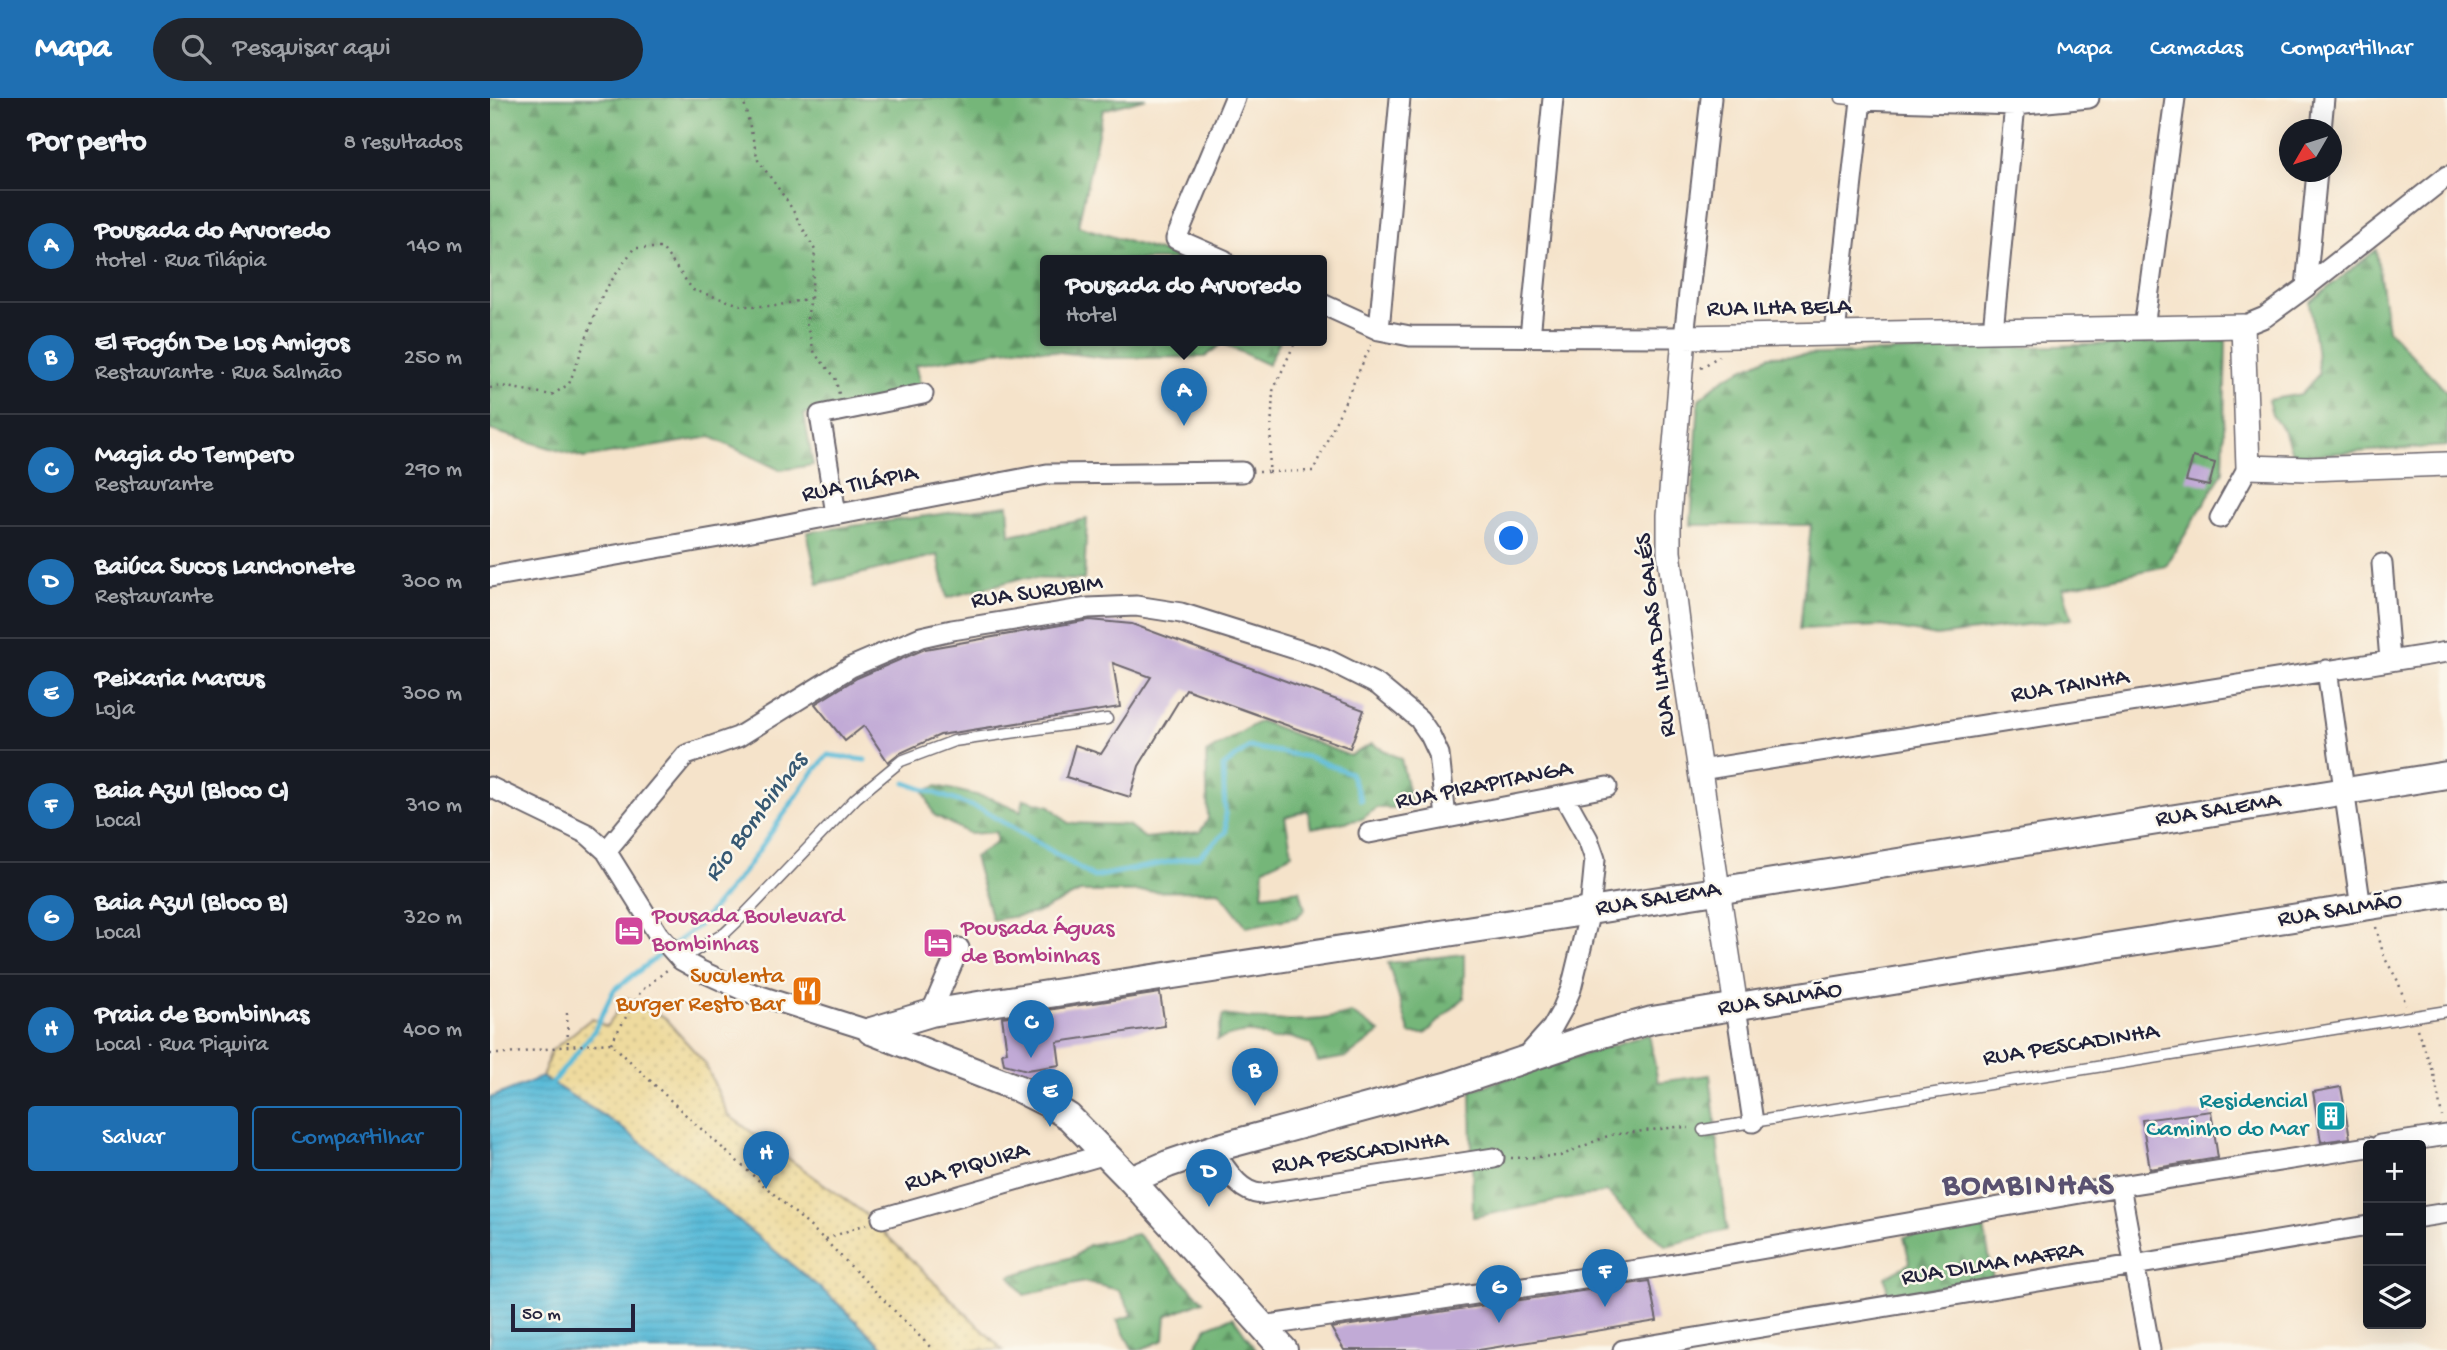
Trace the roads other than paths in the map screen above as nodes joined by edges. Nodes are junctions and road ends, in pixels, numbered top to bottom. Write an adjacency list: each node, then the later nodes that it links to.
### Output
1 (1235, 98): 14 (street)
2 (1400, 98): 19 (street)
3 (1553, 98): 22 (street)
4 (1711, 98): 23 (street, RUA ILHA DAS GALÉS)
5 (1841, 98): 9 (lane)
6 (2089, 98): 10 (street)
7 (2175, 98): 18 (street)
8 (2324, 98): 11 (street)
9 (1861, 100): 10 (street); 21 (street)
10 (2015, 105): 20 (street)
11 (2322, 119)
12 (2447, 176): 15 (street)
13 (2316, 182): 15 (street)
14 (1213, 255)
15 (2306, 287): 17 (street)
16 (1327, 306): 19 (street, RUA ILHA BELA)
17 (2244, 326): 18 (street, RUA ILHA BELA); 26 (street)
18 (2144, 328): 20 (street, RUA ILHA BELA)
19 (1378, 330): 22 (street, RUA ILHA BELA)
20 (1993, 331): 21 (street, RUA ILHA BELA)
21 (1835, 334): 23 (street, RUA ILHA BELA)
22 (1530, 337): 23 (street, RUA ILHA BELA)
23 (1684, 337): 36 (street, RUA ILHA DAS GALÉS)
24 (923, 394): 28 (street)
25 (2447, 464): 26 (street)
26 (2248, 467): 29 (street)
27 (1242, 472): 28 (street, RUA TILÁPIA)
28 (836, 514): 31 (street, RUA TILÁPIA)
29 (2220, 518)
30 (2382, 564): 33 (street)
31 (490, 577)
32 (2447, 652): 33 (street, RUA TAINHA)
33 (2389, 660): 34 (street, RUA TAINHA)
34 (2327, 670): 36 (street, RUA TAINHA); 40 (street)
35 (1107, 719): 50 (lane)
36 (1700, 770): 45 (street, RUA ILHA DAS GALÉS)
37 (2447, 775): 40 (main road, RUA SALEMA)
38 (490, 787): 44 (street)
39 (1607, 787): 41 (street, RUA PIRAPITANGA)
40 (2344, 791): 45 (main road, RUA SALEMA); 47 (street)
41 (1564, 796): 42 (street, RUA PIRAPITANGA); 48 (street)
42 (1446, 818): 43 (street, RUA PIRAPITANGA); 44 (street, RUA SURUBIM)
43 (1369, 833)
44 (606, 851): 50 (street)
45 (1718, 890): 48 (main road, RUA SALEMA); 51 (street, RUA ILHA DAS GALÉS)
46 (2447, 894): 47 (main road, RUA SALMÃO)
47 (2361, 908): 51 (main road, RUA SALMÃO)
48 (1590, 911): 53 (main road, RUA SALEMA); 55 (street)
49 (958, 948): 53 (street)
50 (679, 958): 54 (street)
51 (1736, 1007): 55 (main road, RUA SALMÃO); 56 (street, RUA ILHA DAS GALÉS)
52 (2447, 1011): 56 (lane, RUA PESCADINHA)
53 (931, 1013): 54 (main road, RUA SALEMA)
54 (871, 1031): 62 (main road)
55 (1522, 1061): 61 (main road, RUA SALMÃO)
56 (1753, 1122): 57 (lane, RUA PESCADINHA)
57 (1703, 1130)
58 (2447, 1135): 59 (street)
59 (2414, 1140)
60 (2363, 1148): 65 (street)
61 (1212, 1149): 63 (street, RUA PESCADINHA); 64 (main road, RUA SALMÃO)
62 (1106, 1154): 64 (main road); 68 (street, RUA PIQUIRA)
63 (1494, 1158)
64 (1130, 1181): 71 (main road)
65 (2120, 1186): 70 (street); 71 (street)
66 (2447, 1213): 67 (street)
67 (2426, 1216)
68 (882, 1217)
69 (2363, 1227): 70 (street, RUA DILMA MAFRA)
70 (2134, 1266): 72 (street, RUA DILMA MAFRA); 75 (street)
71 (1262, 1326): 73 (main road)
72 (1674, 1346): 74 (street, RUA DILMA MAFRA)
73 (1284, 1350)
74 (1623, 1350)
75 (2150, 1350)

